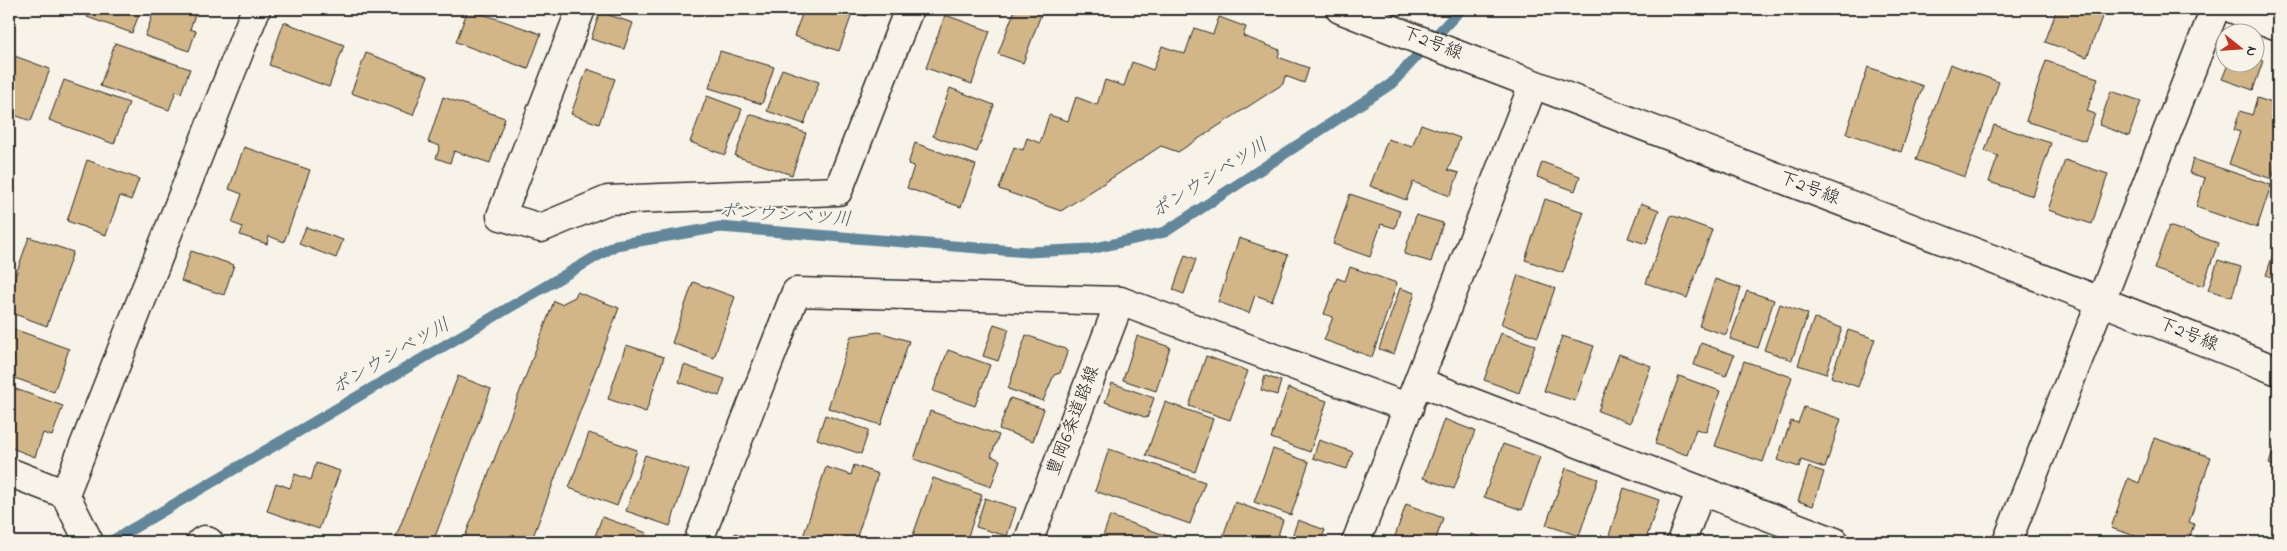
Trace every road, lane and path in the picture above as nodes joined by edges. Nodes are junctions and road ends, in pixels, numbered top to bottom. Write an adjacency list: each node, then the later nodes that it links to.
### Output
1 (256, 9): 17 (street)
2 (581, 9): 3 (street)
3 (909, 9)
4 (1340, 9): 7 (street, 下2号線)
5 (2215, 9): 10 (street)
6 (2233, 9): 8 (street)
7 (1384, 16): 9 (street, 下2号線)
8 (2278, 26)
9 (1533, 85): 10 (street, 下2号線); 13 (street)
10 (2101, 300): 12 (street, 下2号線); 26 (street)
11 (1120, 301): 14 (street); 21 (street); 22 (street, 豊岡6条道路線)
12 (2278, 371)
13 (1420, 382): 14 (street); 16 (street)
14 (1409, 408): 23 (street)
15 (9, 472): 17 (street)
16 (1701, 491): 24 (street); 25 (street)
17 (65, 494): 18 (street)
18 (83, 530)
19 (200, 542): 20 (street)
20 (209, 542)
21 (698, 542)
22 (1028, 542)
23 (1356, 542)
24 (1681, 542)
25 (1834, 542)
26 (2007, 542)

